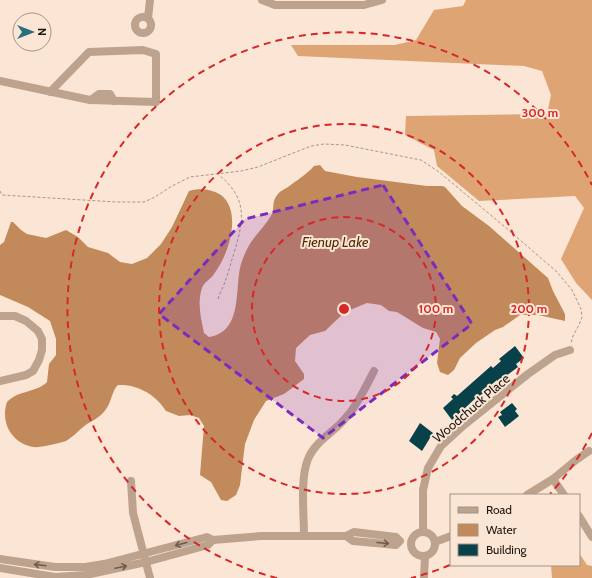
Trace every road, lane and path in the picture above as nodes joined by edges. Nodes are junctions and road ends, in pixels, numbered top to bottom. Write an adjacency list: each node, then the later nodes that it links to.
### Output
1 (150, 0): 4 (street)
2 (262, 0): 3 (street)
3 (382, 0)
4 (148, 18)
5 (0, 80): 6 (street)
6 (50, 92): 6 (street)
7 (219, 175): 9 (path); 10 (path); 12 (path)
8 (0, 191): 9 (path)
9 (1, 196)
10 (218, 300)
11 (0, 316): 14 (street)
12 (570, 350): 21 (street, Woodchuck Place)
13 (374, 371): 22 (street)
14 (0, 381)
15 (589, 451): 16 (street)
16 (553, 479): 18 (street); 19 (street)
17 (131, 481): 29 (street)
18 (529, 494)
19 (563, 494)
20 (580, 518): 24 (street)
21 (423, 532): 25 (street); 26 (street)
22 (304, 536): 25 (street); 29 (street)
23 (450, 536): 26 (street)
24 (592, 537)
25 (411, 542): 27 (street)
26 (435, 542): 27 (street)
27 (425, 556): 34 (street)
28 (0, 558): 30 (street, one-way to 28)
29 (145, 558): 30 (street); 32 (street, one-way to 29); 33 (street)
30 (55, 567): 32 (street)
31 (0, 568): 32 (street)
32 (55, 577)
33 (150, 578)
34 (424, 578)

